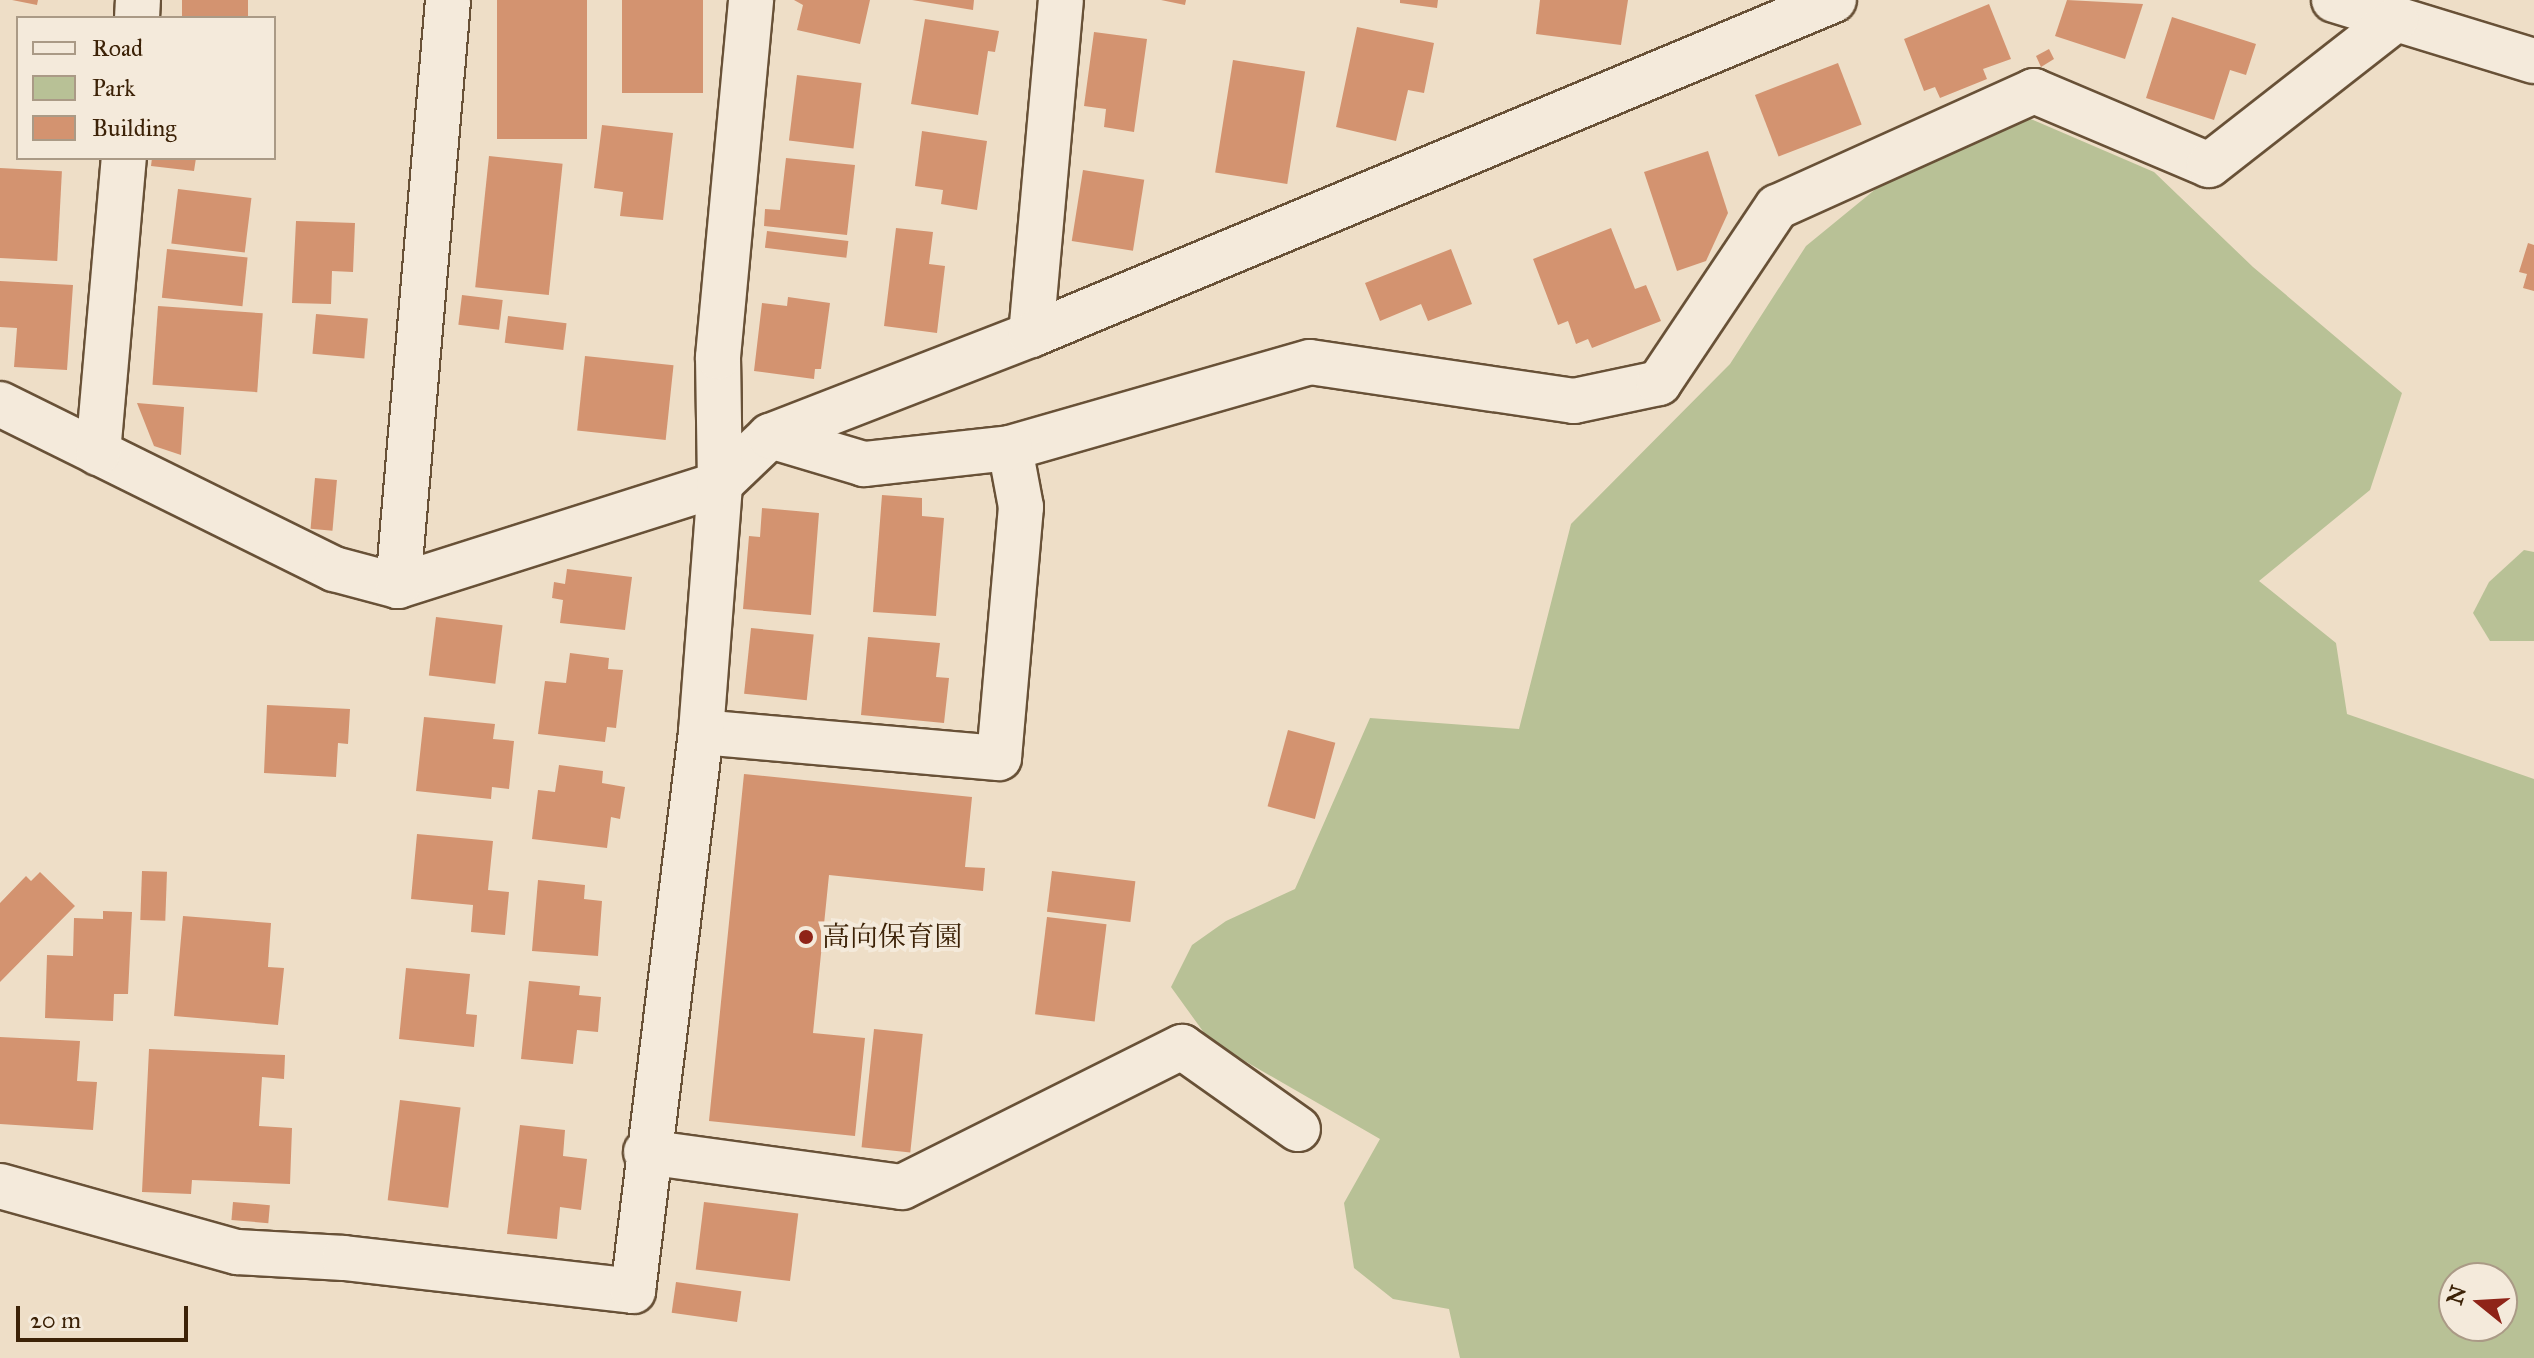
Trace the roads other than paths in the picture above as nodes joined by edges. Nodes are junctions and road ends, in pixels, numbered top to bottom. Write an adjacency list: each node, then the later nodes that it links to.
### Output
1 (448, 0): 15 (street)
2 (751, 0): 14 (street)
3 (1061, 0): 9 (street)
4 (1834, 0): 9 (street)
5 (2334, 0): 6 (street)
6 (2396, 19): 7 (street); 12 (street)
7 (2534, 61)
8 (124, 160): 13 (street)
9 (1031, 335): 11 (street)
10 (0, 404): 13 (street)
11 (770, 436): 12 (street); 14 (street)
12 (1010, 448): 16 (street)
13 (98, 453): 15 (street)
14 (720, 484): 15 (street); 16 (street)
15 (398, 586)
16 (701, 732): 18 (street)
17 (1298, 1129): 18 (street)
18 (646, 1152): 19 (street)
19 (0, 1186)

